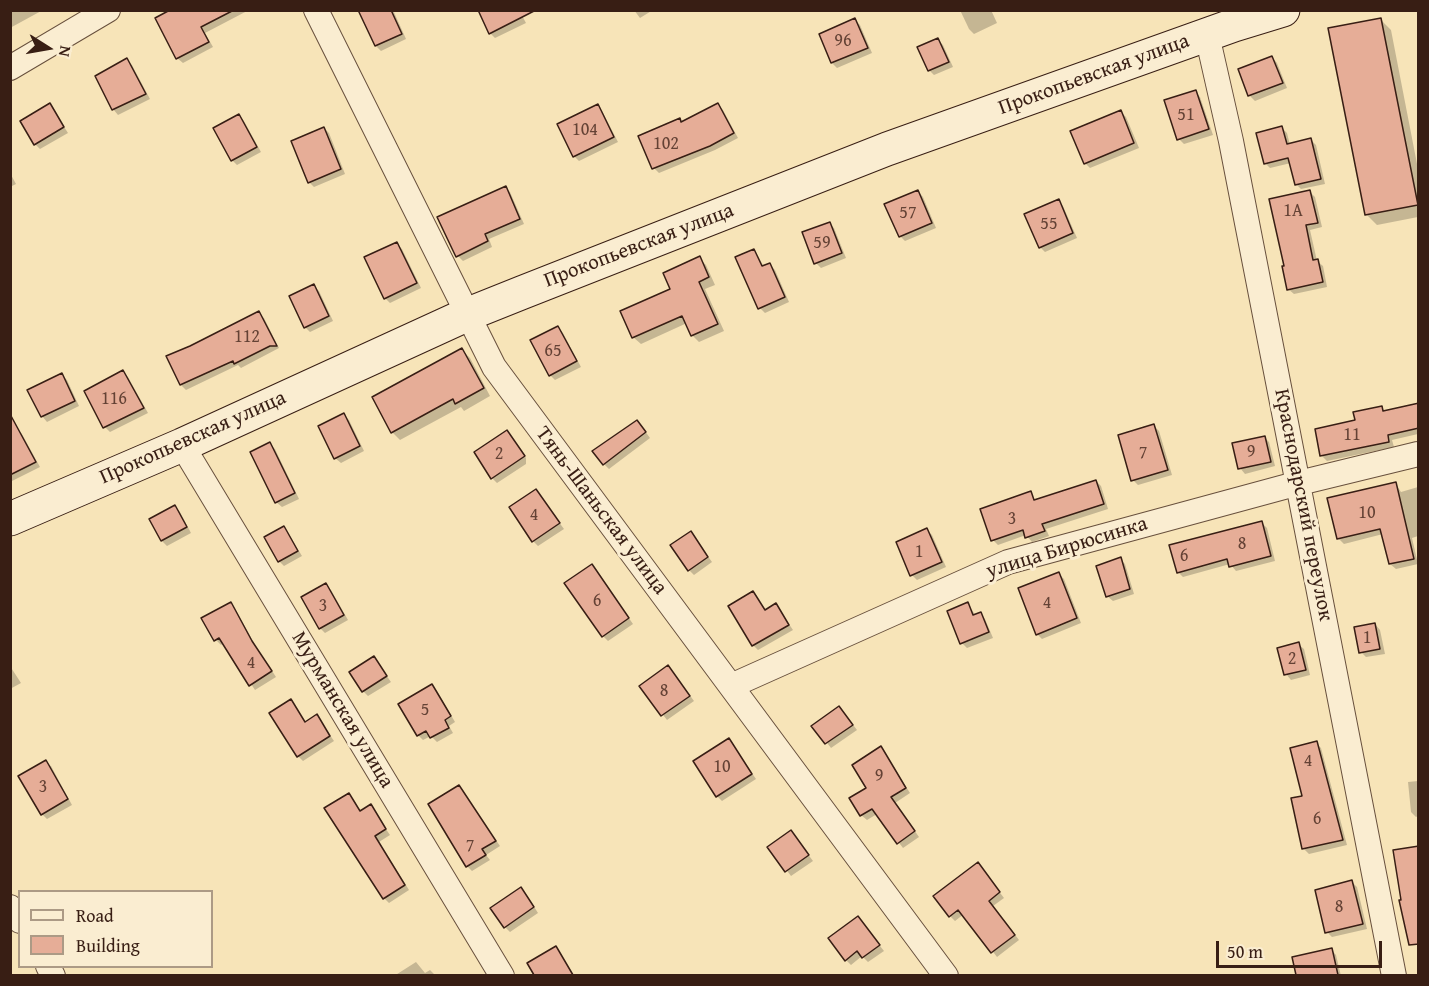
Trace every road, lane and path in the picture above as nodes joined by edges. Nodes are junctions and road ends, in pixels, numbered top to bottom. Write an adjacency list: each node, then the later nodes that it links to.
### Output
1 (108, 10): 5 (street)
2 (315, 10): 6 (street, Тянь-Шаньская улица)
3 (1283, 10): 4 (main road, Прокопьевская улица)
4 (1207, 35): 6 (main road, Прокопьевская улица); 9 (street, Краснодарский переулок)
5 (10, 68)
6 (466, 315): 7 (main road, Прокопьевская улица); 11 (street, Тянь-Шаньская улица)
7 (182, 445): 10 (main road, Прокопьевская улица); 12 (street, Мурманская улица)
8 (1419, 454): 9 (street, улица Бирюсинка)
9 (1299, 483): 11 (street, улица Бирюсинка); 14 (street, Краснодарский переулок)
10 (10, 519)
11 (731, 686): 13 (street, Тянь-Шаньская улица)
12 (502, 975)
13 (946, 975)
14 (1394, 975)

